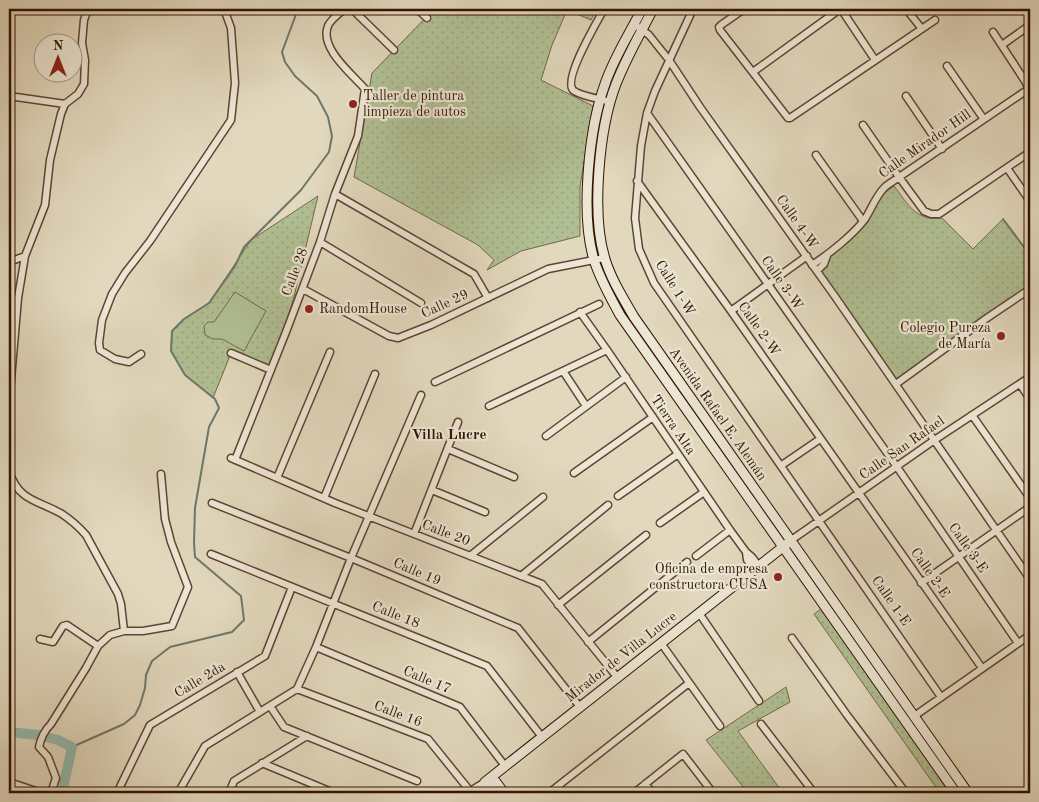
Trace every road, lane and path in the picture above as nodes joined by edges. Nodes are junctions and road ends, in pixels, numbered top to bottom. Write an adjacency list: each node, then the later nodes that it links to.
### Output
1 (88, 9): 30 (street)
2 (224, 9): 61 (street)
3 (344, 9): 40 (street, Calle 28)
4 (352, 9): 20 (street)
5 (417, 9): 13 (street)
6 (604, 9): 28 (street)
7 (642, 9): 16 (main road, Avenida Rafael E. Alemán)
8 (653, 9): 16 (main road, Avenida Rafael E. Alemán)
9 (693, 9): 21 (street, Calle 1-W)
10 (744, 9): 24 (street)
11 (840, 9): 22 (street); 24 (street)
12 (906, 9): 17 (street)
13 (427, 18)
14 (935, 20): 17 (street)
15 (1030, 24): 19 (street)
16 (638, 27): 21 (street, Calle 4-W); 28 (main road, Avenida Rafael E. Alemán); 29 (main road, Avenida Rafael E. Alemán)
17 (922, 29): 22 (street)
18 (993, 32): 19 (street)
19 (1002, 45): 25 (street)
20 (394, 50)
21 (669, 60): 31 (street, Calle 1-W); 45 (street, Calle 4-W)
22 (875, 60): 24 (street)
23 (947, 66): 32 (street)
24 (753, 72)
25 (1030, 90): 32 (street, Calle Mirador Hill)
26 (9, 96): 30 (street)
27 (906, 96): 34 (street)
28 (600, 99): 29 (street); 47 (main road, Avenida Rafael E. Alemán)
29 (610, 102): 46 (main road, Avenida Rafael E. Alemán)
30 (65, 104): 44 (street)
31 (647, 113): 39 (street, Calle 1-W); 50 (street, Calle 3-W)
32 (983, 118): 34 (street, Calle Mirador Hill)
33 (863, 125): 38 (street)
34 (942, 149): 38 (street, Calle Mirador Hill)
35 (1030, 152): 37 (street)
36 (816, 155): 42 (street)
37 (1007, 168): 38 (street); 41 (street)
38 (899, 177): 42 (street, Calle Mirador Hill)
39 (637, 180): 56 (street, Calle 2-W); 84 (street, Calle 1-W)
40 (335, 194): 43 (street, Calle 28); 53 (street)
41 (1030, 201)
42 (864, 221): 49 (street, Calle Mirador Hill)
43 (320, 242): 51 (street, Calle 28); 54 (street)
44 (25, 256): 48 (street); 72 (street)
45 (806, 256): 49 (street, Calle 4-W); 50 (street)
46 (604, 258): 47 (street, Calle 29); 109 (main road, Avenida Rafael E. Alemán)
47 (594, 259): 53 (street, Calle 29); 109 (main road, Avenida Rafael E. Alemán)
48 (9, 262)
49 (814, 268): 68 (street, Calle 4-W)
50 (767, 285): 56 (street); 85 (street, Calle 3-W)
51 (302, 288): 53 (street, Calle 29); 62 (street, Calle 28)
52 (1030, 289): 68 (street)
53 (488, 298)
54 (421, 303)
55 (599, 304): 57 (street)
56 (731, 311): 79 (street, Calle 2-W)
57 (580, 312): 58 (street, Tierra Alta); 67 (street)
58 (608, 350): 63 (street); 66 (street, Tierra Alta)
59 (330, 352): 90 (street)
60 (231, 353): 62 (street)
61 (141, 354)
62 (271, 370): 83 (street, Calle 28)
63 (563, 371): 73 (street); 74 (street)
64 (375, 374): 96 (street)
65 (1030, 377): 69 (street, Calle San Rafael)
66 (626, 378): 74 (street); 76 (street, Tierra Alta)
67 (435, 382)
68 (896, 384): 80 (street, Calle 4-W)
69 (1020, 384): 71 (street); 75 (street, Calle San Rafael)
70 (421, 395): 102 (street)
71 (1030, 399)
72 (9, 403)
73 (489, 406)
74 (586, 406): 78 (street)
75 (972, 415): 80 (street, Calle San Rafael); 97 (street)
76 (653, 417): 82 (street, Tierra Alta); 87 (street)
77 (458, 422): 81 (street)
78 (546, 436)
79 (820, 439): 84 (street); 93 (street, Calle 2-W)
80 (933, 441): 85 (street, Calle San Rafael); 106 (street, Calle 4-W)
81 (448, 449): 89 (street); 91 (street)
82 (678, 454): 92 (street, Tierra Alta); 95 (street)
83 (233, 459): 90 (street, Calle 20)
84 (782, 465): 103 (street, Calle 1-W)
85 (897, 467): 93 (street, Calle San Rafael); 113 (street, Calle 3-E)
86 (9, 471): 124 (street)
87 (574, 473)
88 (161, 474): 124 (street)
89 (514, 476)
90 (277, 478): 96 (street, Calle 20)
91 (432, 490): 101 (street); 107 (street)
92 (704, 492): 104 (street); 105 (street, Tierra Alta)
93 (858, 493): 103 (street, Calle San Rafael); 119 (street, Calle 2-E)
94 (544, 496): 111 (street)
95 (618, 496)
96 (324, 498): 102 (street, Calle 20)
97 (1030, 498)
98 (212, 503): 114 (street, Calle 19)
99 (608, 505): 117 (street)
100 (1030, 507): 106 (street)
101 (485, 512)
102 (369, 516): 107 (street, Calle 20); 114 (street)
103 (819, 520): 109 (street, Calle San Rafael); 138 (street, Calle 1-E)
104 (660, 523)
105 (730, 530): 112 (street); 116 (street, Tierra Alta)
106 (997, 530): 113 (street); 118 (street, Calle 4-W)
107 (414, 534): 111 (street, Calle 20)
108 (646, 535): 122 (street)
109 (787, 544): 116 (main road, Mirador de Villa Lucre); 143 (main road, Avenida Rafael E. Alemán); 171 (main road, Avenida Rafael E. Alemán)
110 (211, 554): 120 (street, Calle 18)
111 (470, 556): 117 (street, Calle 20)
112 (696, 556)
113 (959, 557): 119 (street); 130 (street, Calle 3-E)
114 (351, 558): 121 (street); 141 (street, Calle 19)
115 (687, 562): 128 (street)
116 (756, 568): 123 (main road, Mirador de Villa Lucre)
117 (521, 576): 122 (street, Calle 20)
118 (1030, 579)
119 (921, 583): 133 (street, Calle 2-E)
120 (292, 587): 121 (street, Calle 18); 134 (street, Calle 2da)
121 (334, 603): 132 (street); 147 (street, Calle 18)
122 (558, 604): 128 (street, Calle 20)
123 (699, 613): 129 (main road, Mirador de Villa Lucre); 139 (street)
124 (124, 631): 131 (street)
125 (1030, 635): 130 (street)
126 (792, 638): 170 (street)
127 (40, 639): 131 (street)
128 (588, 642): 135 (street, Calle 20)
129 (660, 643): 135 (main road, Mirador de Villa Lucre); 136 (street)
130 (1018, 643): 133 (street)
131 (98, 646): 158 (street)
132 (316, 646): 137 (street); 149 (street, Calle 17)
133 (982, 668): 138 (street)
134 (237, 672): 142 (street); 159 (street, Calle 2da)
135 (617, 677): 141 (main road, Mirador de Villa Lucre)
136 (689, 683): 145 (street); 165 (street)
137 (297, 689): 140 (street); 155 (street, Calle 16)
138 (941, 697): 143 (street)
139 (759, 701)
140 (270, 706): 142 (street); 146 (street)
141 (580, 707): 147 (main road, Mirador de Villa Lucre)
142 (260, 712): 160 (street)
143 (913, 717): 172 (main road, Avenida Rafael E. Alemán)
144 (761, 724): 169 (street)
145 (720, 726)
146 (307, 736): 148 (street); 151 (street)
147 (542, 737): 149 (main road, Mirador de Villa Lucre)
148 (262, 763): 161 (street); 162 (street)
149 (505, 766): 150 (main road, Mirador de Villa Lucre)
150 (488, 780): 155 (street, Mirador de Villa Lucre); 163 (main road); 164 (main road)
151 (417, 781)
152 (9, 782): 154 (street)
153 (646, 784): 166 (street); 167 (street); 168 (street)
154 (17, 785): 156 (street); 157 (street)
155 (468, 792)
156 (14, 793)
157 (42, 793)
158 (51, 793)
159 (117, 793)
160 (178, 793)
161 (229, 793)
162 (334, 793)
163 (493, 793)
164 (504, 793)
165 (549, 793)
166 (634, 793)
167 (653, 793)
168 (713, 793)
169 (814, 793)
170 (906, 793)
171 (956, 793)
172 (968, 793)

